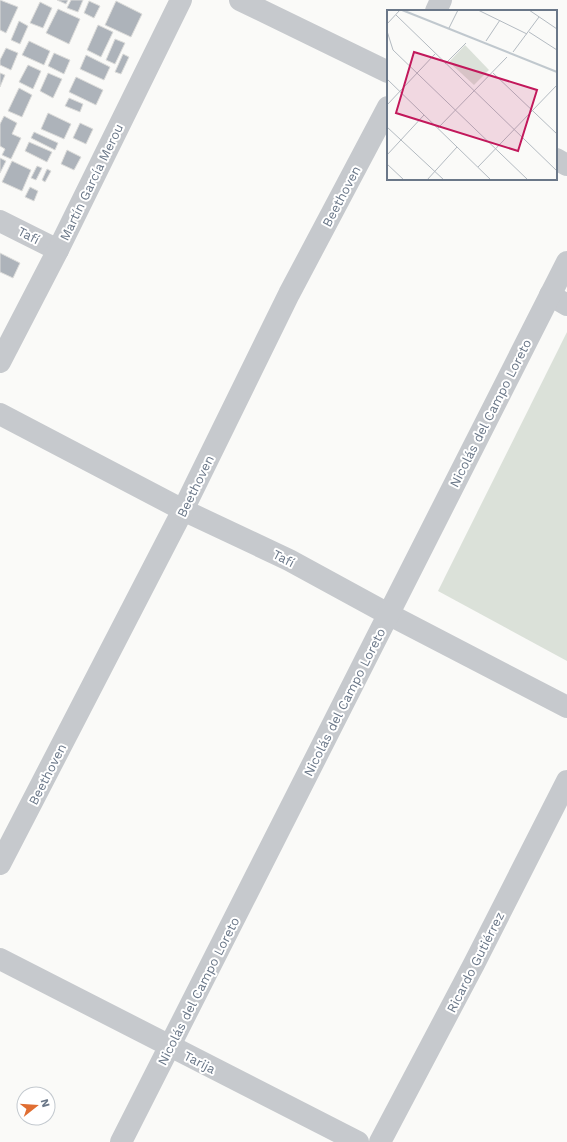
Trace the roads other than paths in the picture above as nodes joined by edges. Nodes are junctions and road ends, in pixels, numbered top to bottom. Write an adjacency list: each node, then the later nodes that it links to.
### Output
1 (181, 0): 10 (street, Martín García Merou)
2 (240, 0): 5 (street)
3 (441, 0): 4 (street)
4 (436, 10)
5 (387, 72)
6 (387, 109): 15 (street, Beethoven)
7 (557, 160): 8 (street)
8 (567, 165)
9 (0, 221): 10 (street, Tafí)
10 (58, 250): 13 (street, Martín García Merou)
11 (567, 262): 12 (street, Nicolás del Campo Loreto)
12 (558, 300): 16 (street, Nicolás del Campo Loreto)
13 (0, 362)
14 (0, 414): 15 (street, Tafí)
15 (184, 510): 16 (street, Tafí); 19 (street, Beethoven)
16 (388, 614): 17 (street, Tafí); 21 (street, Nicolás del Campo Loreto)
17 (567, 707)
18 (567, 781): 24 (street, Ricardo Gutiérrez)
19 (0, 864)
20 (0, 959): 21 (street, Tarija)
21 (170, 1046): 22 (street, Nicolás del Campo Loreto); 23 (street, Tarija)
22 (121, 1142)
23 (358, 1142)
24 (380, 1142)

